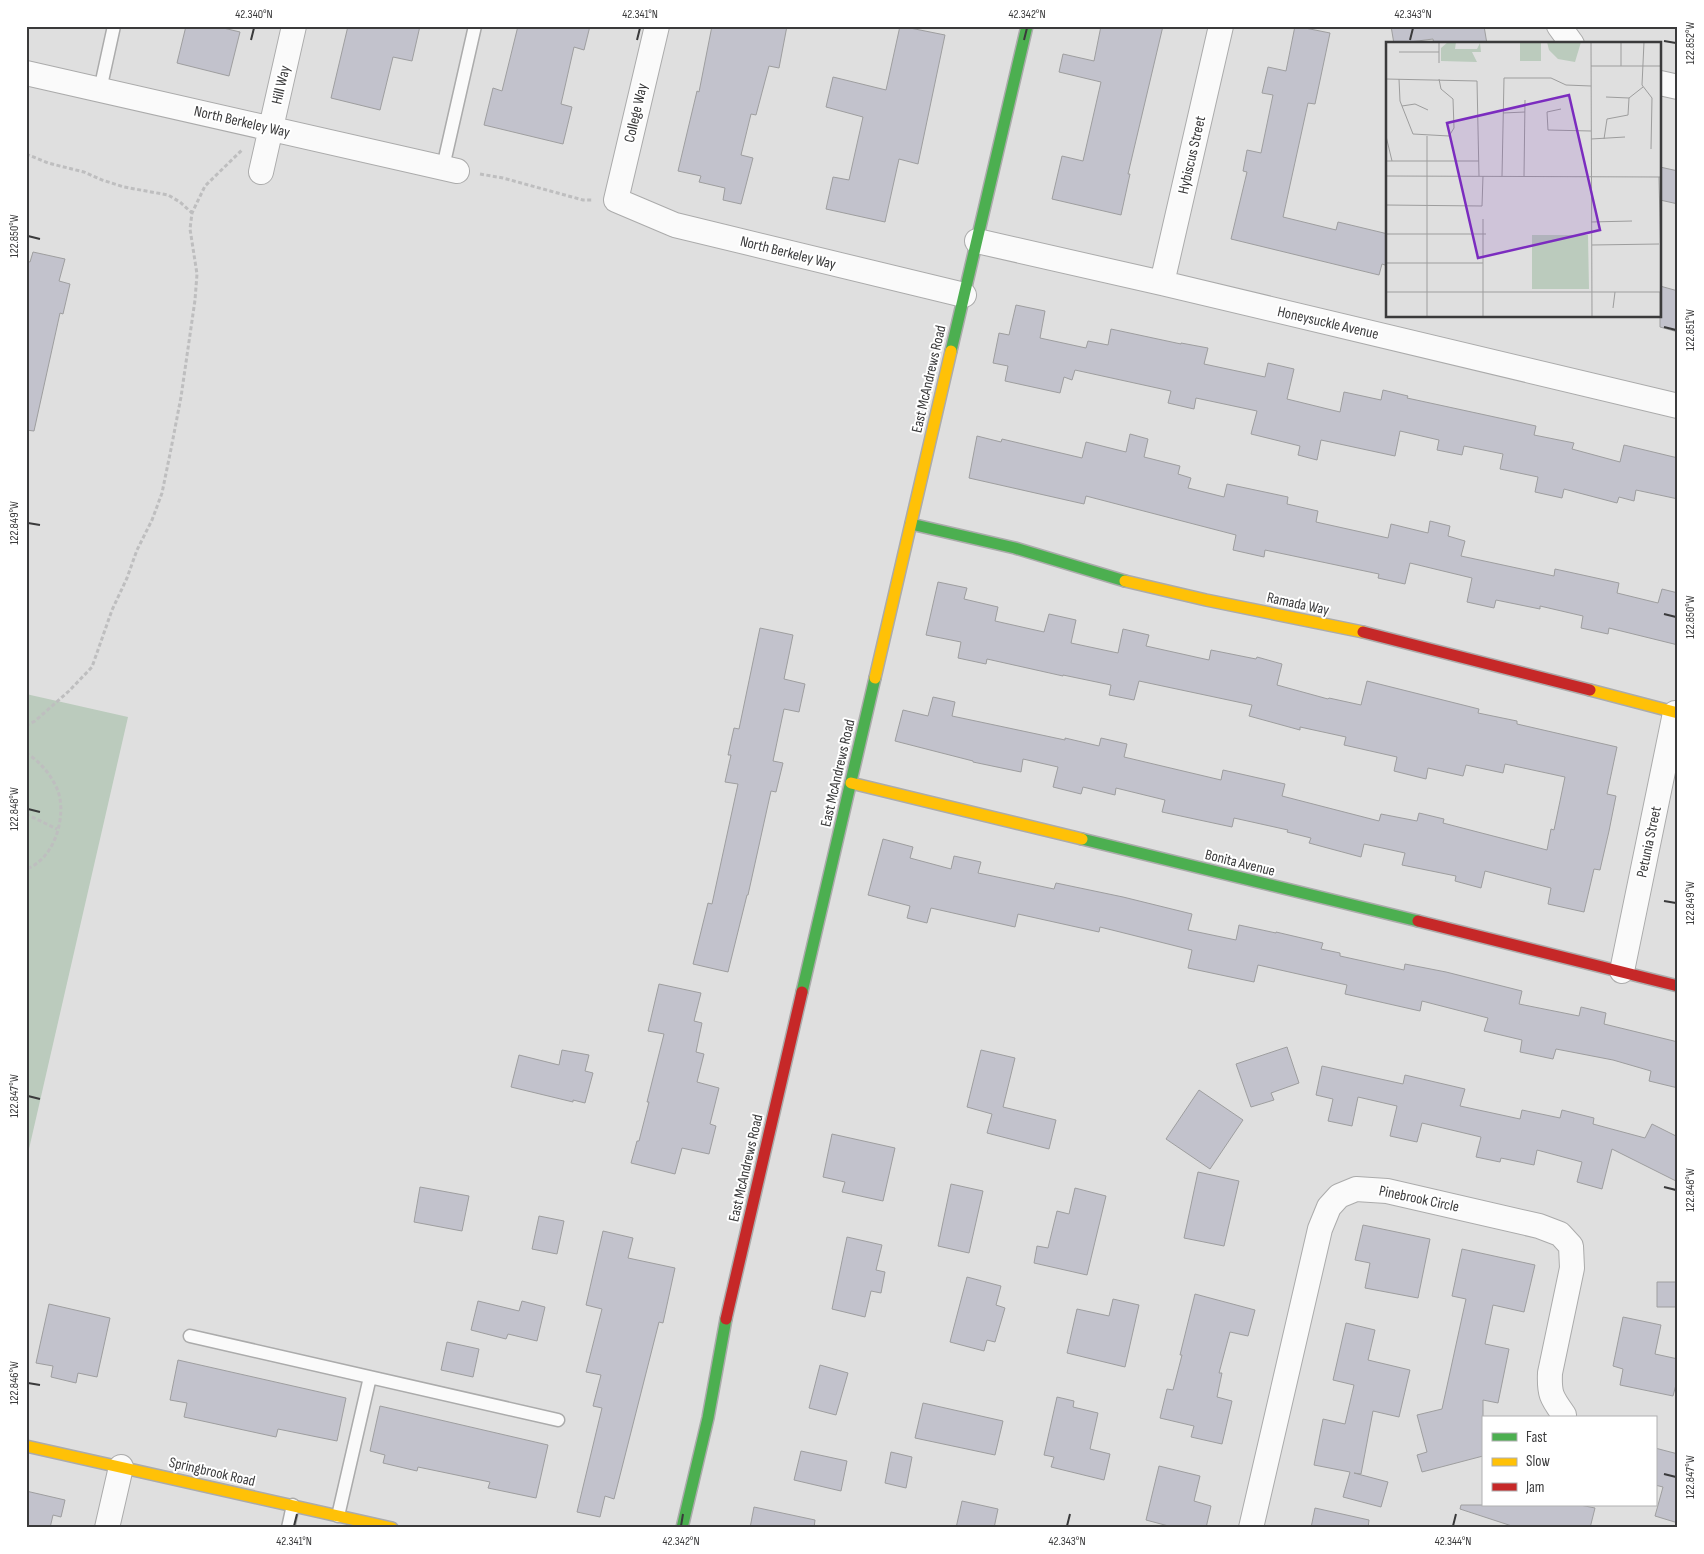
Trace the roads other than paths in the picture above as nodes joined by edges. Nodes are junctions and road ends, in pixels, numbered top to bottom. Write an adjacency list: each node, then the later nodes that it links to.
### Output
1 (114, 26): 12 (lane)
2 (294, 26): 13 (street, Hill Way)
3 (475, 26): 14 (lane)
4 (657, 26): 16 (street, College Way)
5 (1027, 26): 17 (street, East McAndrews Road)
6 (1221, 26): 18 (street, Hybiscus Street)
7 (1559, 26): 8 (street)
8 (1571, 42)
9 (26, 73): 12 (street, North Berkeley Way)
10 (1662, 83): 11 (street)
11 (1678, 87)
12 (100, 90): 13 (street, North Berkeley Way)
13 (271, 128): 14 (street, North Berkeley Way); 15 (street, Hill Way)
14 (450, 169)
15 (261, 172)
16 (616, 200): 19 (street, North Berkeley Way)
17 (977, 241): 18 (street, Honeysuckle Avenue); 19 (street, East McAndrews Road)
18 (1162, 283): 20 (street, Honeysuckle Avenue)
19 (964, 295): 21 (street, East McAndrews Road)
20 (1678, 406)
21 (911, 524): 22 (street, Ramada Way); 23 (street, East McAndrews Road)
22 (1676, 713): 24 (street, Petunia Street)
23 (851, 784): 24 (street, Bonita Avenue); 39 (street, East McAndrews Road)
24 (1622, 971): 25 (street, Bonita Avenue)
25 (1678, 986)
26 (190, 1336): 27 (lane)
27 (370, 1377): 29 (lane); 34 (lane)
28 (1564, 1416): 40 (street, Pinebrook Circle)
29 (558, 1420)
30 (26, 1446): 31 (street, Springbrook Road)
31 (121, 1467): 32 (street, Springbrook Road); 35 (street)
32 (293, 1505): 33 (street, Springbrook Road); 36 (lane)
33 (319, 1511): 34 (street, Springbrook Road); 37 (lane)
34 (338, 1516): 38 (street, Springbrook Road)
35 (108, 1528)
36 (288, 1528)
37 (315, 1528)
38 (392, 1528)
39 (682, 1528)
40 (1251, 1528)

